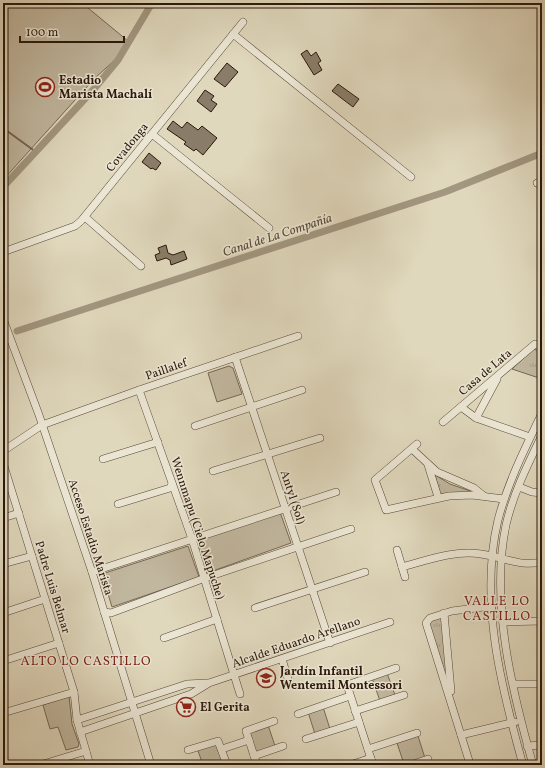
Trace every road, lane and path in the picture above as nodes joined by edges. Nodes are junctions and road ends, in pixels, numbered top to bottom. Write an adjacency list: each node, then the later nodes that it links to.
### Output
1 (243, 22): 2 (street, Covadonga)
2 (233, 34): 3 (street, Covadonga); 4 (street)
3 (152, 134): 5 (street, Covadonga); 6 (street)
4 (411, 177)
5 (85, 217): 7 (street, Covadonga); 8 (street)
6 (269, 228)
7 (3, 252)
8 (141, 266)
9 (3, 319): 21 (street, Acceso Estadio Marista)
10 (298, 336): 12 (street, Paillalef)
11 (542, 345): 13 (street, Casa de Lata)
12 (235, 357): 14 (street, Paillalef); 16 (street, Antyl (Sol))
13 (498, 375): 17 (street, Casa de Lata); 19 (street)
14 (139, 390): 21 (street, Paillalef); 26 (street, Wennmapu (Cielo Mapuche))
15 (302, 390): 16 (street)
16 (251, 407): 22 (street); 30 (street, Antyl (Sol))
17 (461, 407): 19 (street); 20 (street, Casa de Lata)
18 (542, 413): 24 (street)
19 (476, 418): 24 (street)
20 (443, 422)
21 (42, 425): 29 (street, Paillalef); 55 (street, Acceso Estadio Marista)
22 (195, 426)
23 (542, 435): 36 (street)
24 (530, 436): 41 (street)
25 (320, 438): 30 (street)
26 (158, 442): 31 (street); 35 (street, Wennmapu (Cielo Mapuche))
27 (418, 444): 28 (street)
28 (412, 449): 33 (street); 40 (street)
29 (3, 451)
30 (267, 454): 34 (street); 43 (street, Antyl (Sol))
31 (103, 459)
32 (3, 463): 44 (street, Padre Luis Belmar)
33 (428, 465): 39 (street); 40 (street)
34 (213, 471)
35 (172, 484): 42 (street); 47 (street, Wennmapu (Cielo Mapuche))
36 (519, 487): 38 (street); 51 (street)
37 (336, 492): 43 (street)
38 (542, 493)
39 (484, 496): 40 (street); 41 (street)
40 (438, 497)
41 (504, 499): 51 (street)
42 (118, 504)
43 (285, 509): 47 (street); 48 (street, Antyl (Sol))
44 (19, 513): 45 (street); 50 (street, Padre Luis Belmar)
45 (3, 518)
46 (350, 529): 48 (street)
47 (192, 539): 55 (street); 58 (street, Wennmapu (Cielo Mapuche))
48 (298, 547): 58 (street); 59 (street, Antyl (Sol))
49 (397, 550): 54 (street)
50 (32, 556): 53 (street); 60 (street, Padre Luis Belmar)
51 (497, 558): 52 (street); 54 (street); 61 (street); 69 (street)
52 (542, 562)
53 (3, 564)
54 (402, 567): 57 (street)
55 (92, 572): 63 (street, Acceso Estadio Marista)
56 (365, 572): 59 (street)
57 (405, 577)
58 (204, 578): 63 (street); 66 (street, Wennmapu (Cielo Mapuche))
59 (313, 589): 62 (street); 72 (street, Antyl (Sol))
60 (45, 599): 64 (street); 71 (street, Padre Luis Belmar)
61 (492, 606): 65 (street); 95 (street)
62 (255, 608)
63 (104, 612): 85 (street, Acceso Estadio Marista)
64 (3, 613)
65 (444, 613): 88 (street); 88 (street)
66 (217, 619): 70 (street); 76 (street, Wennmapu (Cielo Mapuche))
67 (542, 621): 69 (street)
68 (390, 622): 72 (street, Alcalde Eduardo Arellano)
69 (503, 622): 79 (street)
70 (164, 638)
71 (59, 643): 74 (street); 81 (street, Padre Luis Belmar)
72 (330, 643): 73 (street, Alcalde Eduardo Arellano)
73 (282, 659): 76 (street, Alcalde Eduardo Arellano); 77 (street)
74 (3, 661)
75 (396, 668): 84 (street)
76 (234, 675): 78 (street, Alcalde Eduardo Arellano); 82 (street, Wennmapu (Cielo Mapuche))
77 (288, 679)
78 (209, 683): 85 (street, Alcalde Eduardo Arellano); 87 (street, Alcalde Eduardo Arellano)
79 (514, 684): 80 (street); 92 (street)
80 (542, 684)
81 (74, 692): 89 (street); 91 (street, Padre Luis Belmar)
82 (240, 694)
83 (404, 695): 86 (street)
84 (350, 696): 86 (street); 90 (street)
85 (131, 702): 87 (street, Acceso Estadio Marista); 91 (street, Alcalde Eduardo Arellano)
86 (355, 711): 94 (street)
87 (135, 713): 96 (street, Alcalde Eduardo Arellano); 114 (street, Acceso Estadio Marista)
88 (454, 713): 98 (street)
89 (3, 714)
90 (298, 714)
91 (77, 720): 96 (street, Padre Luis Belmar)
92 (521, 720): 95 (street); 103 (street)
93 (274, 721): 100 (street)
94 (359, 722): 99 (street); 105 (street)
95 (511, 723): 98 (street); 119 (street)
96 (80, 732): 107 (street, Padre Luis Belmar)
97 (417, 733): 105 (street)
98 (461, 735): 111 (street)
99 (306, 739)
100 (249, 740): 104 (street); 108 (street)
101 (542, 745): 103 (street)
102 (283, 746): 108 (street)
103 (527, 746): 120 (street)
104 (222, 749): 106 (street); 115 (street)
105 (368, 749): 110 (street)
106 (188, 750)
107 (86, 751): 112 (street); 113 (street, Padre Luis Belmar)
108 (254, 756): 116 (street)
109 (428, 759): 118 (street)
110 (372, 762): 117 (street)
111 (470, 764)
112 (40, 765)
113 (90, 765)
114 (152, 765)
115 (227, 765)
116 (257, 765)
117 (350, 765)
118 (411, 765)
119 (523, 765)
120 (533, 765)

